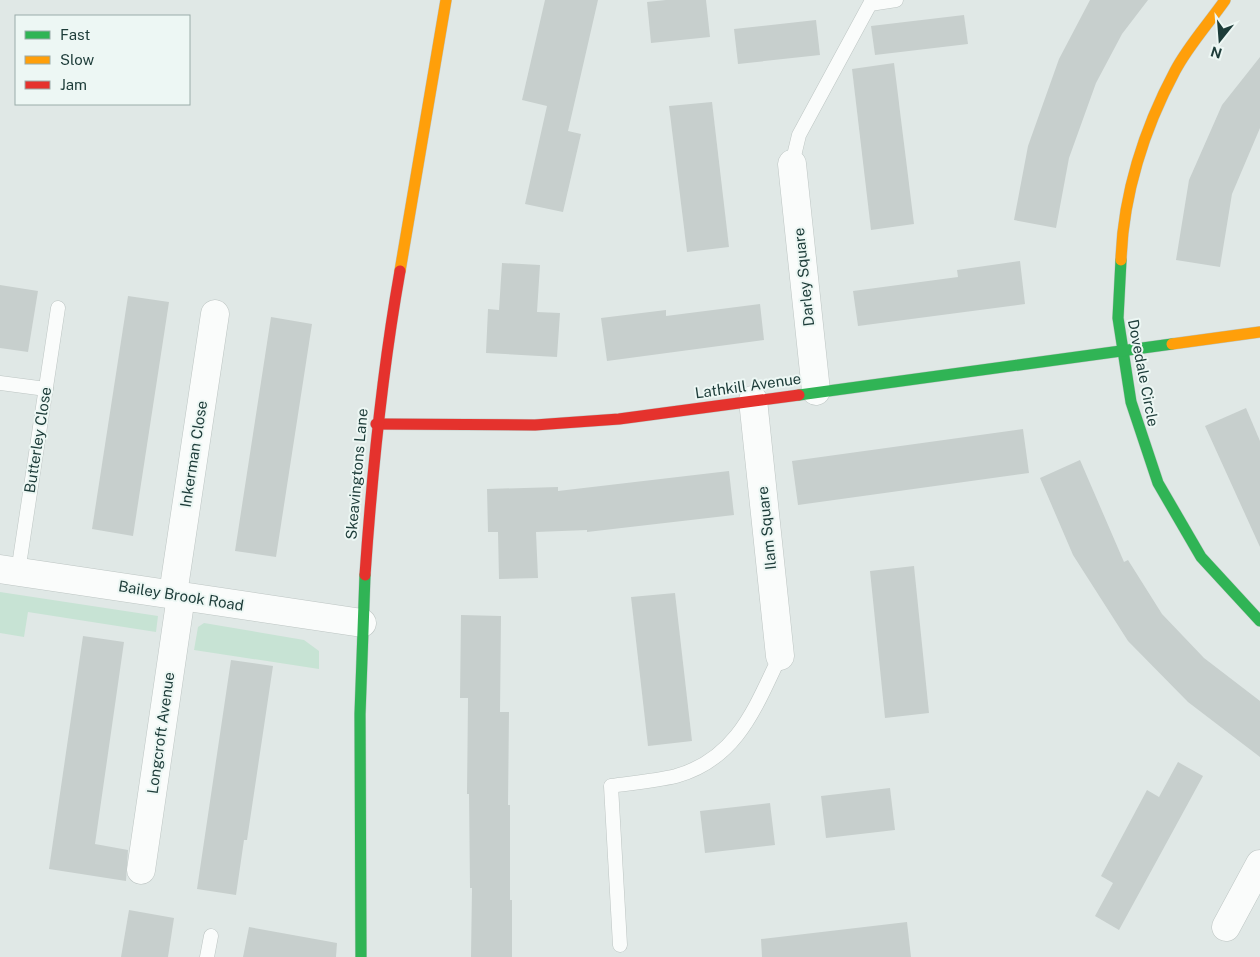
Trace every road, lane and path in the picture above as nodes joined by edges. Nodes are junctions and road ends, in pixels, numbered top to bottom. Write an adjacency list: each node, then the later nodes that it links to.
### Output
1 (446, 0): 13 (street, Skeavingtons Lane)
2 (896, 0): 4 (lane)
3 (1225, 0): 8 (street, Dovedale Circle)
4 (792, 164): 11 (street, Darley Square)
5 (58, 308): 10 (lane, Butterley Close)
6 (215, 314): 15 (street, Inkerman Close)
7 (1260, 332): 8 (street, Lathkill Avenue)
8 (1121, 350): 11 (street, Lathkill Avenue); 16 (street, Dovedale Circle)
9 (0, 383): 10 (lane)
10 (46, 389): 14 (lane, Butterley Close)
11 (816, 391): 12 (street, Lathkill Avenue)
12 (753, 400): 13 (street, Lathkill Avenue); 18 (street, Ilam Square)
13 (376, 424): 17 (street, Skeavingtons Lane)
14 (9, 570): 15 (street, Bailey Brook Road)
15 (177, 595): 17 (street, Bailey Brook Road); 20 (street, Longcroft Avenue)
16 (1260, 621)
17 (362, 623): 25 (street, Skeavingtons Lane)
18 (780, 656): 23 (lane)
19 (1260, 864): 21 (street)
20 (141, 870)
21 (1226, 927)
22 (211, 936): 24 (lane)
23 (620, 945)
24 (207, 957)
25 (361, 957)

